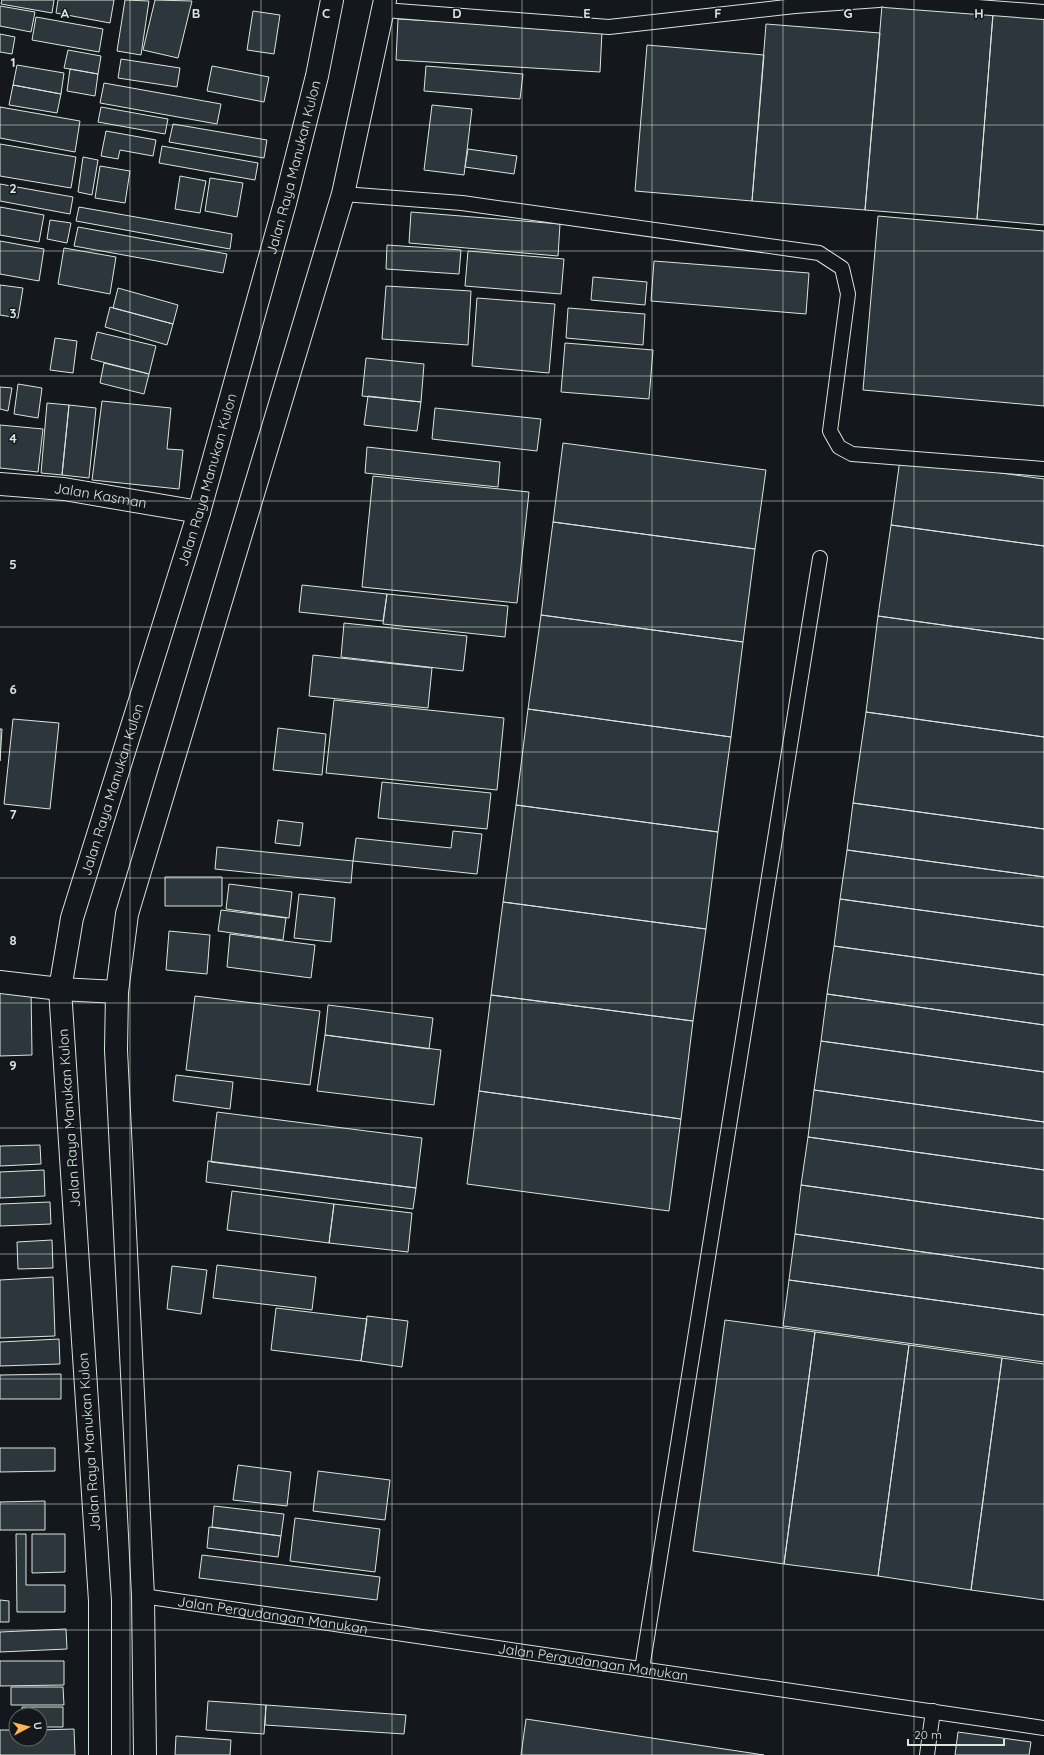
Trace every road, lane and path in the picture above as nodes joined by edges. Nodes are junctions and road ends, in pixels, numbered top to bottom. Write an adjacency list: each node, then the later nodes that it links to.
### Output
1 (332, 0): 9 (main road, Jalan Raya Manukan Kulon)
2 (879, 0): 4 (lane)
3 (885, 0): 5 (lane)
4 (384, 5): 6 (main road)
5 (1044, 12)
6 (343, 194): 7 (lane); 13 (main road)
7 (1044, 469)
8 (0, 484): 9 (main road, Jalan Kasman)
9 (200, 512): 12 (main road, Jalan Raya Manukan Kulon)
10 (820, 558): 15 (lane)
11 (0, 982): 12 (main road)
12 (60, 989): 13 (main road); 18 (main road, Jalan Raya Manukan Kulon)
13 (117, 992): 14 (main road)
14 (143, 1596): 15 (lane, Jalan Pergudangan Manukan); 19 (main road)
15 (642, 1669): 16 (lane, Jalan Pergudangan Manukan)
16 (933, 1711): 17 (lane, Jalan Pergudangan Manukan); 20 (lane)
17 (1044, 1728)
18 (100, 1755)
19 (146, 1755)
20 (927, 1755)

